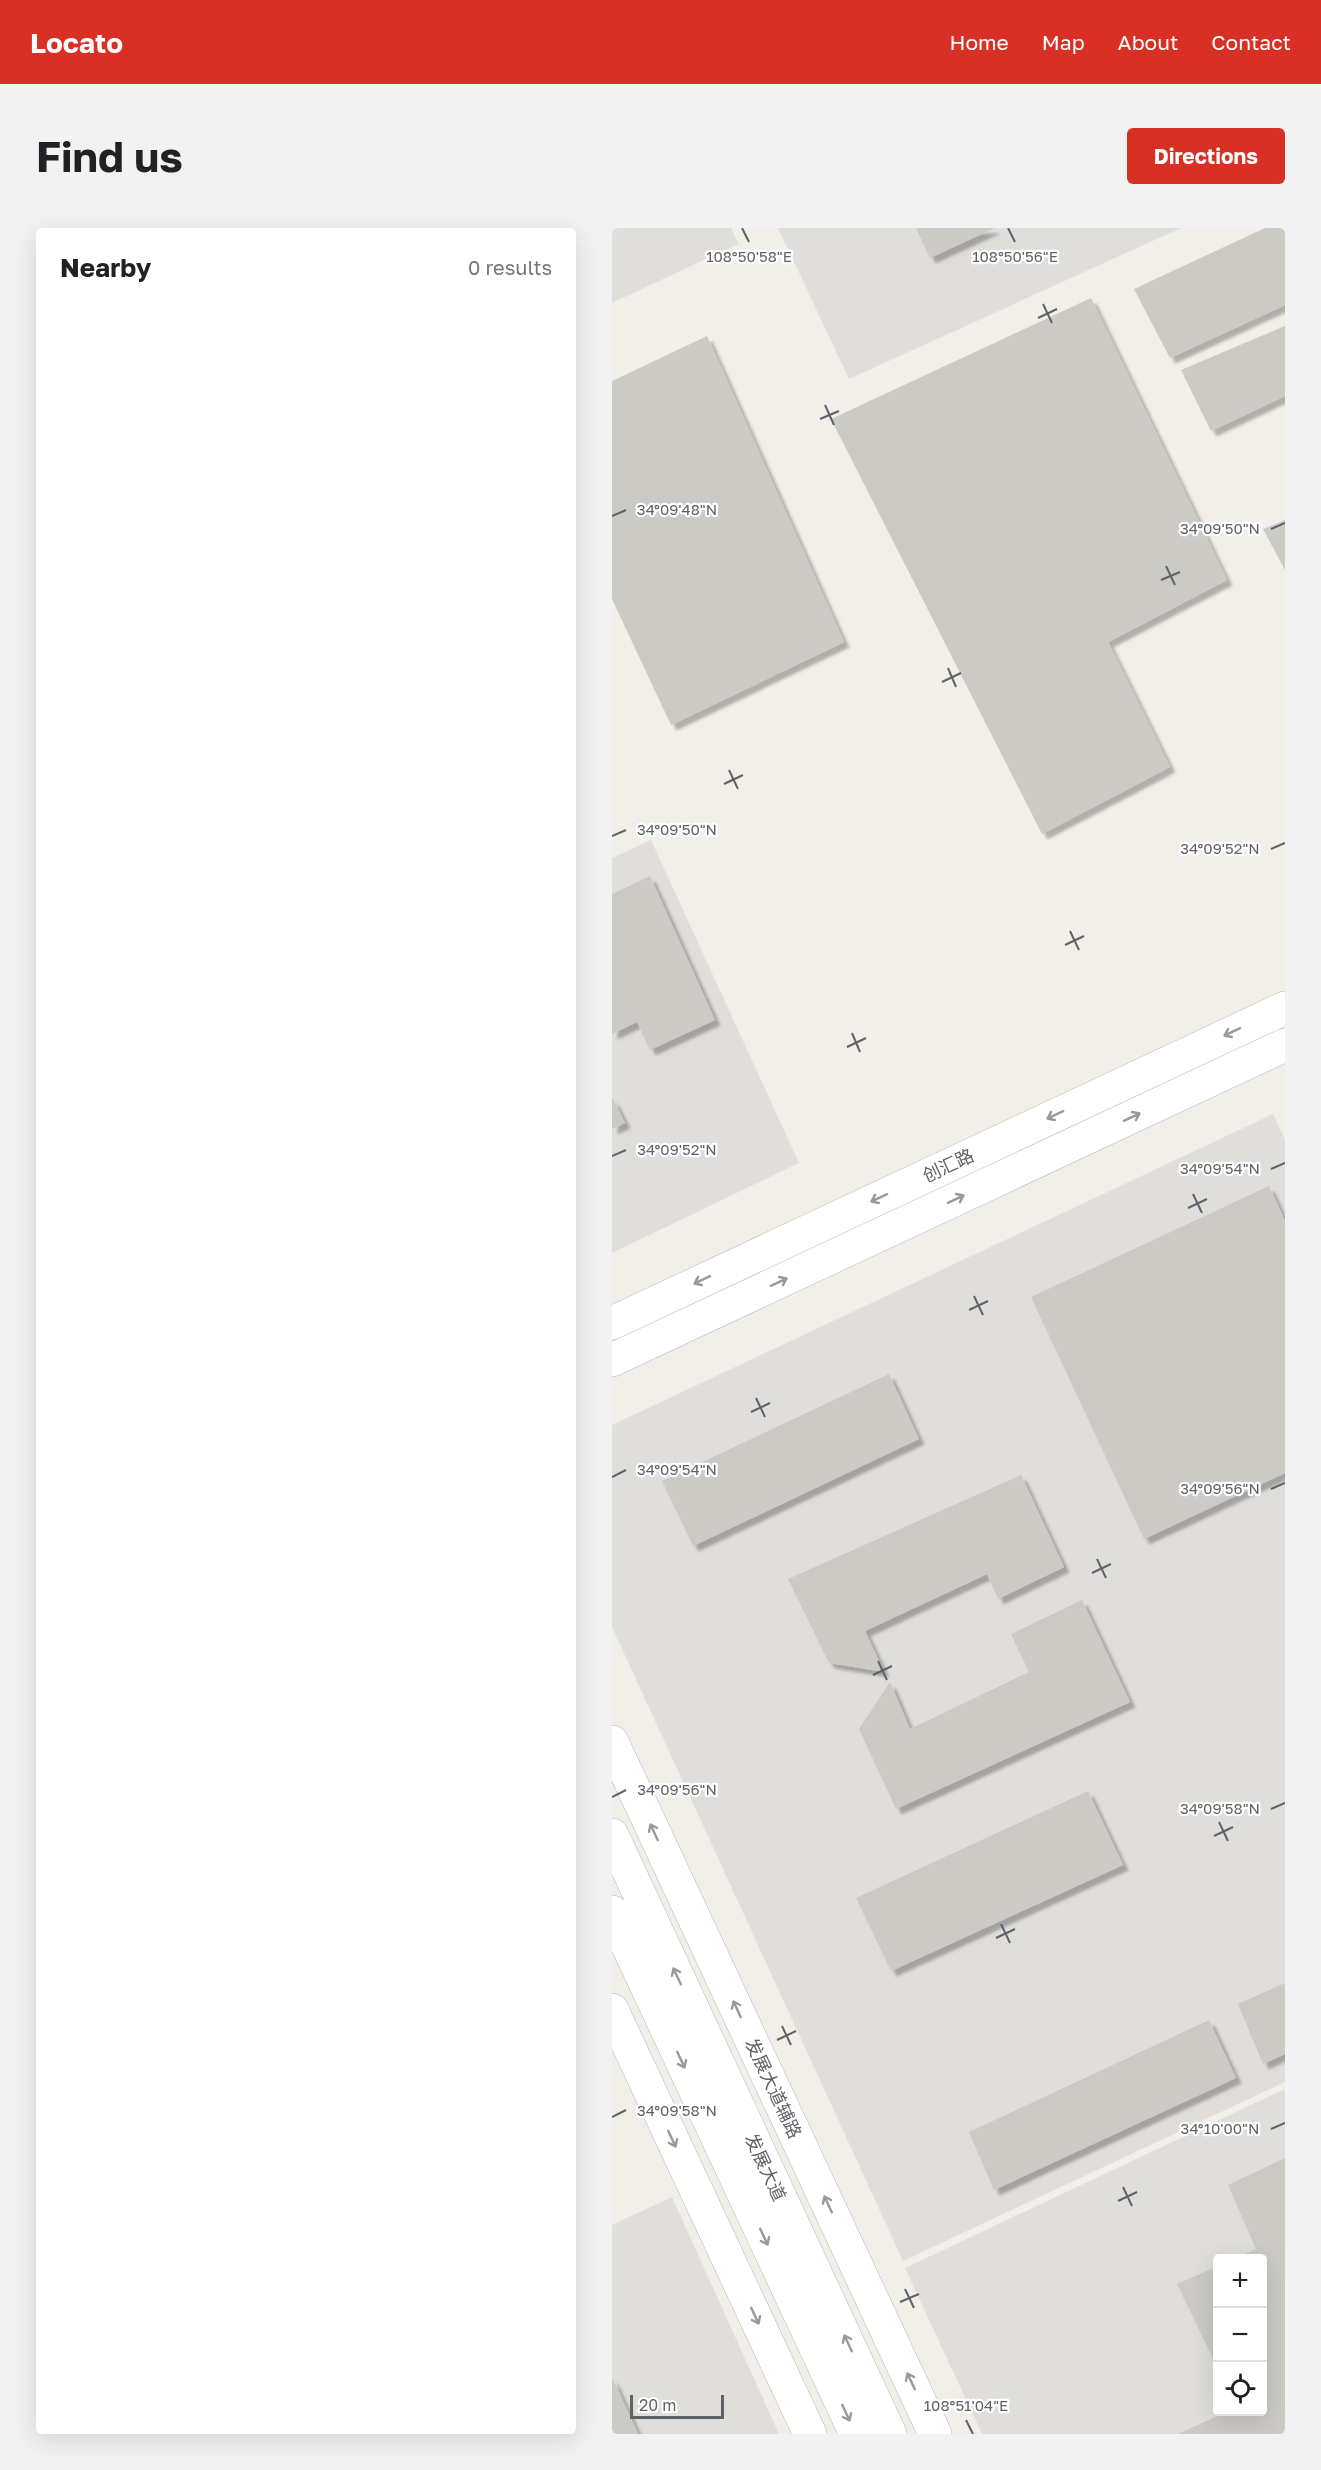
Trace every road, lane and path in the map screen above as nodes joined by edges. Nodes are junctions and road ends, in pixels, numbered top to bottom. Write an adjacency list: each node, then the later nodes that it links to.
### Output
1 (1285, 1008): 3 (street, 创汇路, one-way to 3)
2 (1285, 1045): 4 (street, 创汇路, one-way to 2)
3 (612, 1323)
4 (612, 1360)
5 (612, 1742): 12 (street, 发展大道辅路, one-way to 5)
6 (612, 1835): 11 (street, 发展大道, one-way to 6)
7 (612, 1912): 10 (street, 发展大道, one-way to 10)
8 (612, 2010): 9 (street, one-way to 9)
9 (810, 2434)
10 (856, 2434)
11 (891, 2434)
12 (935, 2434)

